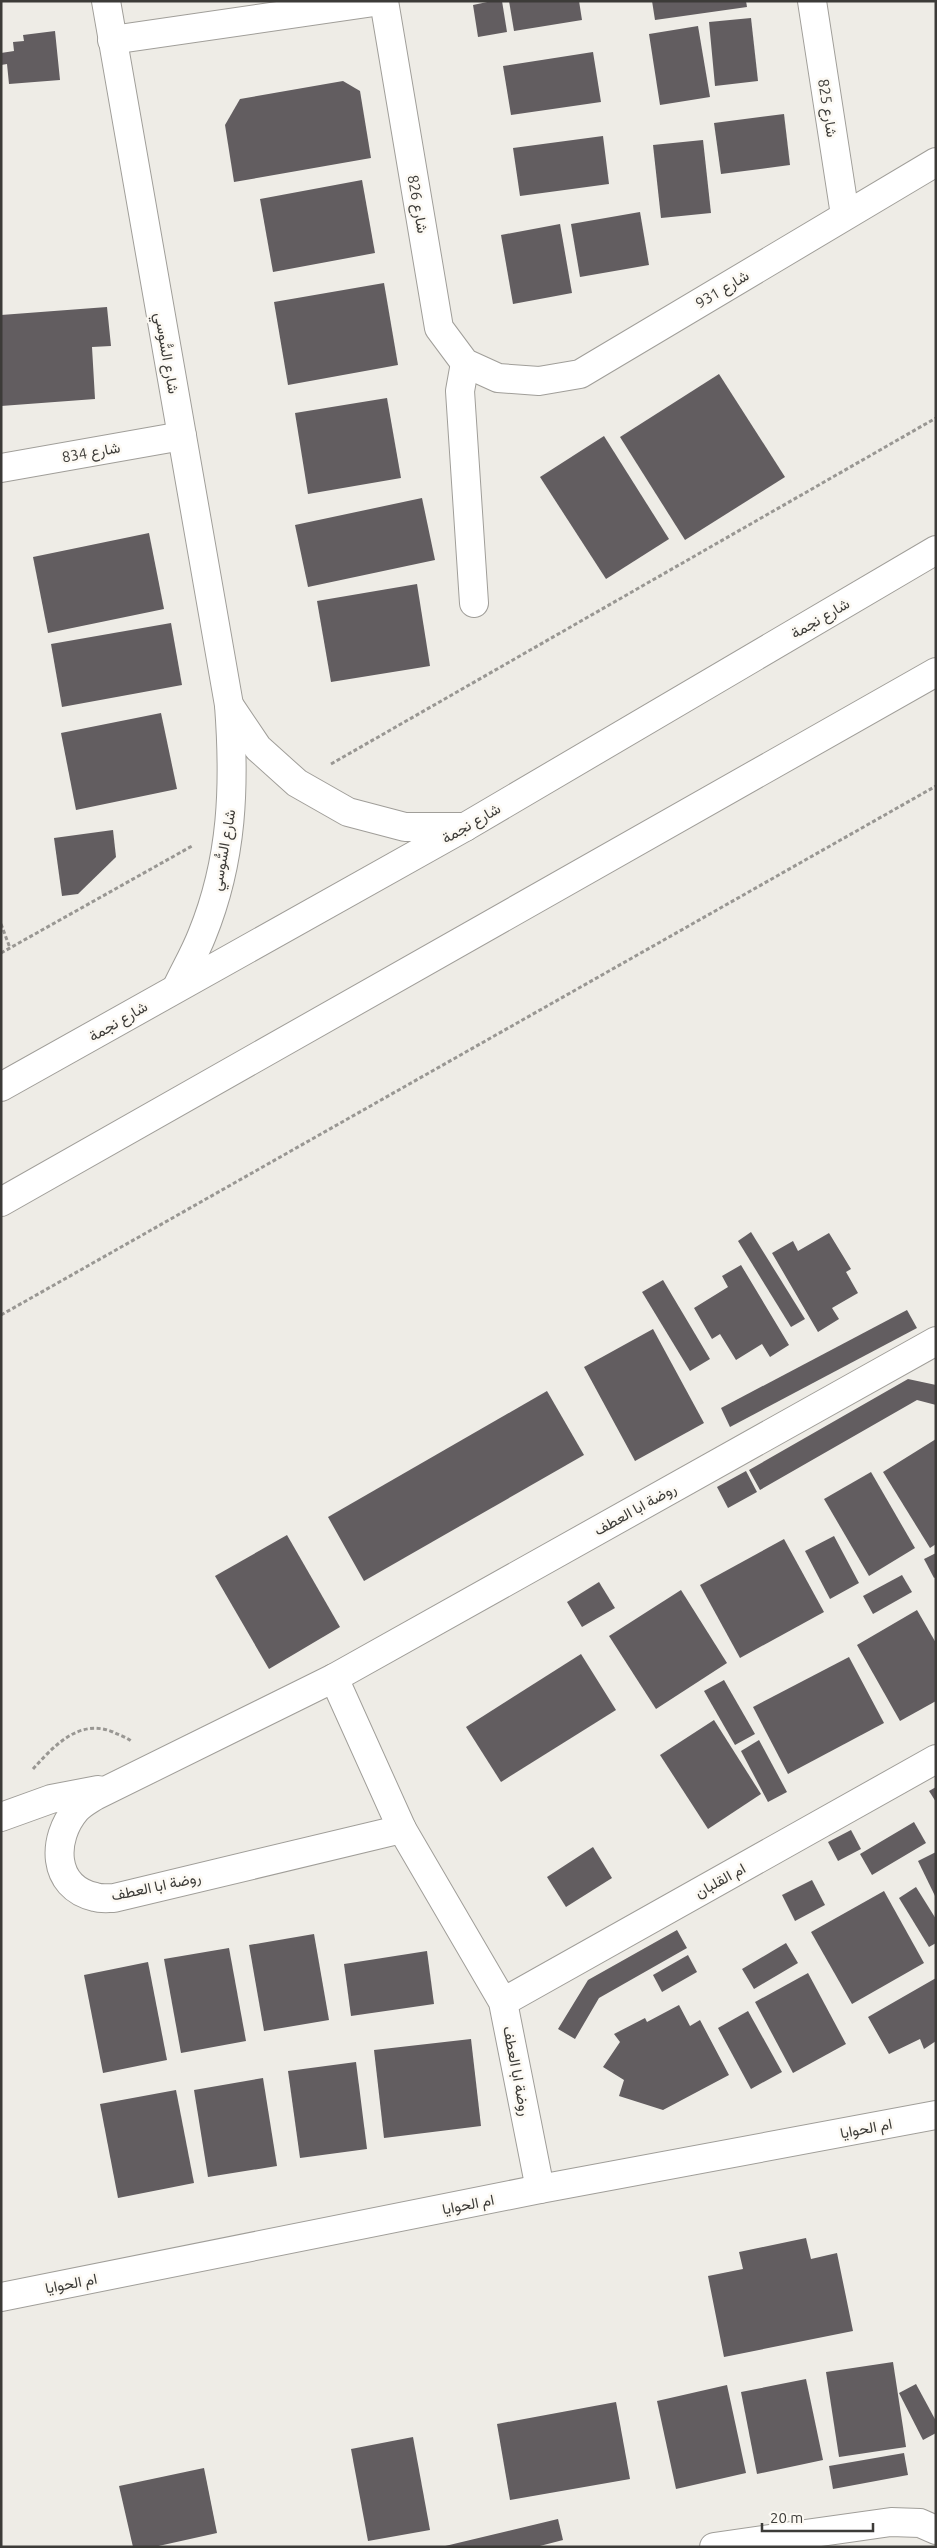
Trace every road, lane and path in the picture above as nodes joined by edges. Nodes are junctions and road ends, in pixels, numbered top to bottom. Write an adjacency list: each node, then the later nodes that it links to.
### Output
1 (106, 1): 4 (street, شارع السُّوسي)
2 (382, 1): 4 (street, شارع 826); 7 (street, شارع 826)
3 (812, 1): 6 (street, شارع 825)
4 (112, 40): 10 (street, شارع السُّوسي)
5 (936, 162): 6 (street, شارع 931)
6 (845, 215): 8 (street, شارع 931)
7 (465, 363): 8 (street, شارع 826); 13 (street)
8 (498, 378)
9 (936, 418): 16 (path)
10 (182, 436): 11 (street, شارع 834); 15 (street, شارع السُّوسي)
11 (1, 468)
12 (936, 550): 19 (street, شارع نجمة)
13 (474, 603)
14 (936, 672): 25 (street)
15 (229, 705): 16 (street, شارع السُّوسي); 18 (street, شارع السُّوسي)
16 (297, 783): 19 (street, شارع السُّوسي)
17 (936, 786): 26 (path)
18 (231, 824): 21 (path); 23 (street, شارع السُّوسي)
19 (465, 827): 23 (street, شارع نجمة)
20 (1, 924): 21 (path)
21 (10, 948): 22 (path)
22 (1, 953)
23 (177, 987): 24 (street, شارع نجمة)
24 (1, 1086)
25 (1, 1202)
26 (1, 1315)
27 (936, 1341): 28 (street, روضة ابا العطف)
28 (334, 1678): 30 (street, روضة ابا العطف); 34 (street, روضة ابا العطف)
29 (936, 1759): 35 (street, ام القلبان)
30 (158, 1764): 31 (path); 32 (street, روضة ابا العطف)
31 (30, 1772)
32 (112, 1787): 33 (street); 34 (street, روضة ابا العطف)
33 (1, 1816)
34 (402, 1829): 35 (street, روضة ابا العطف)
35 (503, 2002): 37 (street, روضة ابا العطف)
36 (936, 2115): 37 (street, ام الحوايا)
37 (540, 2190): 38 (street, ام الحوايا)
38 (1, 2297)
39 (936, 2530): 40 (street)
40 (714, 2547)

